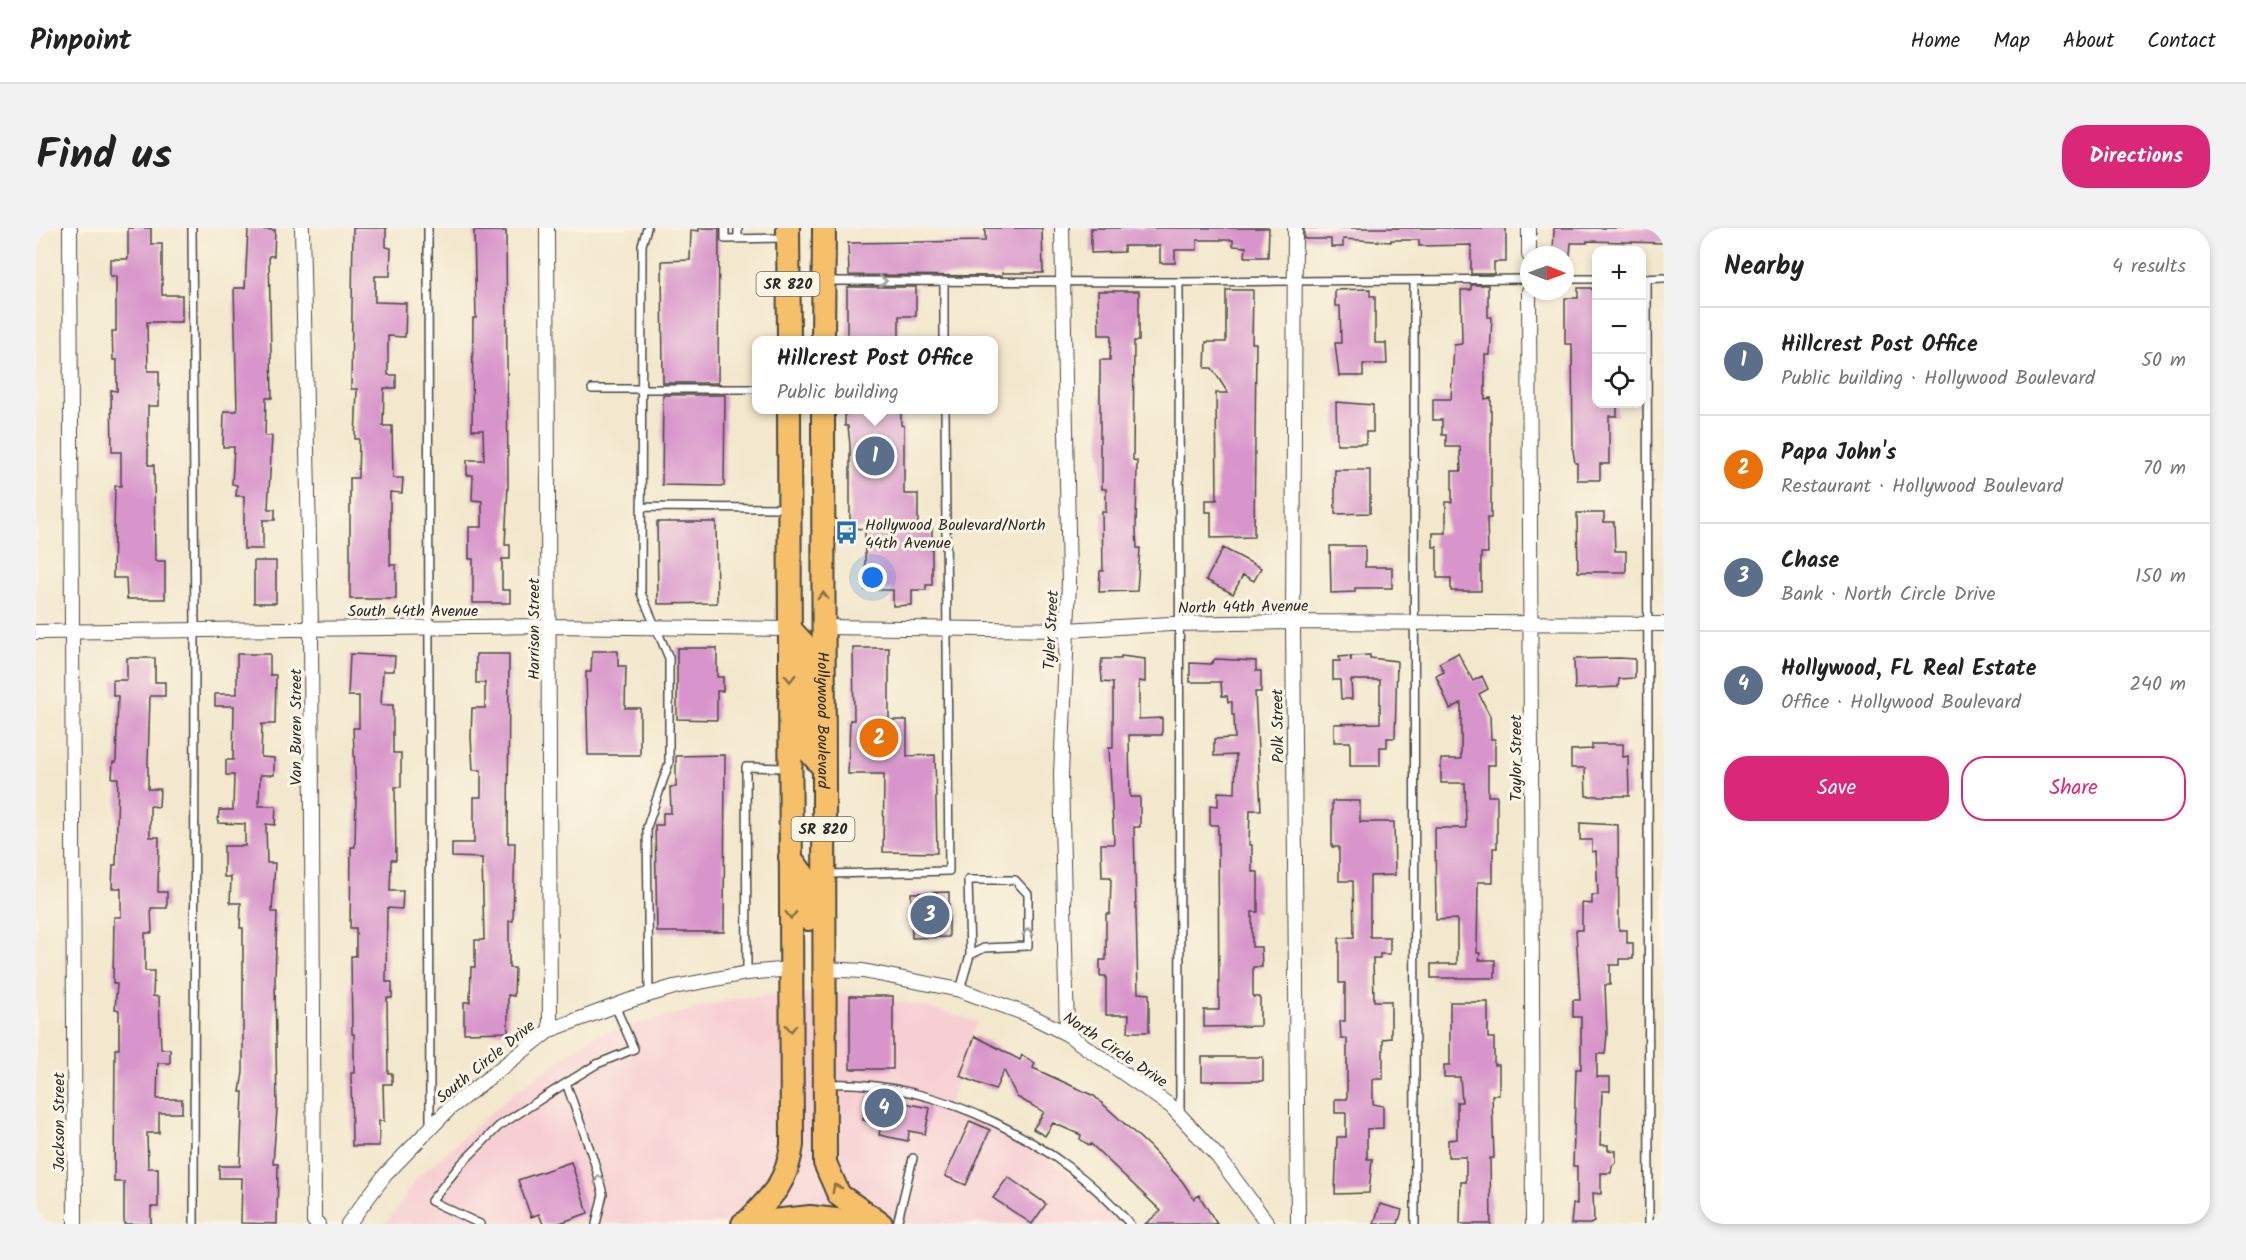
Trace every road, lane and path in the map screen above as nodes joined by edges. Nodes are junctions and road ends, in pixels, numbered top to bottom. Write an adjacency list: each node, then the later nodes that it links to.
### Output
1 (70, 228): 59 (street, Jackson Street)
2 (192, 228): 55 (lane)
3 (302, 228): 51 (street, Van Buren Street)
4 (428, 228): 49 (lane)
5 (547, 228): 50 (street, Harrison Street)
6 (647, 228): 36 (lane)
7 (725, 228): 16 (lane)
8 (738, 228): 16 (lane)
9 (750, 228): 15 (lane)
10 (824, 228): 25 (highway, SR 820)
11 (1062, 228): 24 (street, Tyler Street)
12 (1295, 228): 28 (street, Polk Street)
13 (1529, 228): 17 (street)
14 (788, 233): 15 (lane); 31 (highway, SR 820)
15 (750, 238): 16 (lane)
16 (738, 239)
17 (1529, 246)
18 (1520, 279): 26 (lane)
19 (1574, 279): 20 (lane)
20 (1592, 279)
21 (1646, 279): 22 (lane)
22 (1664, 279)
23 (944, 280): 24 (lane); 25 (lane, one-way to 23); 33 (lane)
24 (1063, 280): 27 (lane); 57 (street, Tyler Street)
25 (824, 281): 32 (highway, SR 820)
26 (1414, 281): 28 (lane); 44 (lane)
27 (1179, 282): 28 (lane); 45 (lane)
28 (1294, 282): 43 (street, Polk Street)
29 (1529, 300): 46 (street, Taylor Street)
30 (1644, 300): 47 (lane)
31 (789, 336)
32 (823, 336)
33 (944, 336)
34 (752, 388): 36 (lane)
35 (592, 389): 36 (lane)
36 (642, 389): 41 (lane)
37 (789, 414): 40 (highway, Hollywood Boulevard / SR 820)
38 (823, 414): 53 (highway, Hollywood Boulevard / SR 820, one-way to 38)
39 (945, 414): 54 (lane)
40 (789, 459): 42 (highway, Hollywood Boulevard / SR 820); 53 (highway)
41 (641, 507): 42 (lane); 52 (lane)
42 (789, 508): 56 (highway, Hollywood Boulevard / SR 820)
43 (1293, 622): 44 (street, North 44th Avenue); 45 (street, North 44th Avenue); 90 (street, Polk Street)
44 (1414, 623): 46 (street, North 44th Avenue); 91 (lane)
45 (1179, 624): 57 (street, North 44th Avenue); 75 (lane)
46 (1532, 624): 47 (street, North 44th Avenue); 92 (street, Taylor Street)
47 (1648, 624): 48 (street, North 44th Avenue); 93 (lane)
48 (1664, 624)
49 (428, 626): 50 (street, South 44th Avenue); 51 (street, South 44th Avenue); 76 (lane)
50 (549, 626): 52 (street, South 44th Avenue); 71 (street, Harrison Street)
51 (310, 627): 55 (street, South 44th Avenue); 81 (street, Van Buren Street)
52 (654, 627): 56 (street, South 44th Avenue); 69 (lane)
53 (824, 627): 54 (street, North 44th Avenue); 60 (highway, Hollywood Boulevard / SR 820)
54 (947, 627): 57 (street, North 44th Avenue); 63 (lane)
55 (195, 629): 59 (street, South 44th Avenue); 80 (lane)
56 (790, 629): 60 (highway); 61 (highway, Hollywood Boulevard / SR 820, one-way to 61)
57 (1066, 630): 72 (street, Tyler Street)
58 (36, 632): 59 (street, South 44th Avenue)
59 (72, 632): 79 (street, Jackson Street)
60 (823, 767): 63 (highway, Hollywood Boulevard / SR 820)
61 (790, 768): 62 (highway, Hollywood Boulevard / SR 820); 67 (lane)
62 (790, 857): 65 (highway, Hollywood Boulevard / SR 820, one-way to 65); 66 (highway)
63 (823, 874): 66 (highway, Hollywood Boulevard / SR 820)
64 (970, 955): 64 (lane, one-way to 64); 68 (lane)
65 (791, 969): 67 (street, South Circle Drive); 74 (highway); 78 (highway, Hollywood Boulevard / SR 820, one-way to 78)
66 (824, 969): 68 (street, North Circle Drive); 74 (highway, Hollywood Boulevard / SR 820)
67 (747, 973): 69 (street, South Circle Drive)
68 (960, 990): 72 (street, North Circle Drive)
69 (649, 995): 70 (street, South Circle Drive)
70 (615, 1006): 71 (street, South Circle Drive); 73 (lane)
71 (550, 1030): 76 (street, South Circle Drive)
72 (1067, 1034): 75 (street, North Circle Drive)
73 (566, 1083): 83 (lane); 84 (lane, one-way to 73)
74 (823, 1084): 86 (highway, Hollywood Boulevard / SR 820, one-way to 74); 88 (lane)
75 (1180, 1115): 89 (street, North Circle Drive)
76 (430, 1129): 82 (street, South Circle Drive)
77 (913, 1158): 87 (lane)
78 (745, 1223): 85 (highway, Hollywood Boulevard)
79 (75, 1224)
80 (194, 1224)
81 (318, 1224)
82 (348, 1224)
83 (480, 1224)
84 (596, 1224)
85 (870, 1224)
86 (881, 1224)
87 (897, 1224)
88 (1130, 1224)
89 (1268, 1224)
90 (1298, 1224)
91 (1415, 1224)
92 (1533, 1224)
93 (1648, 1224)

